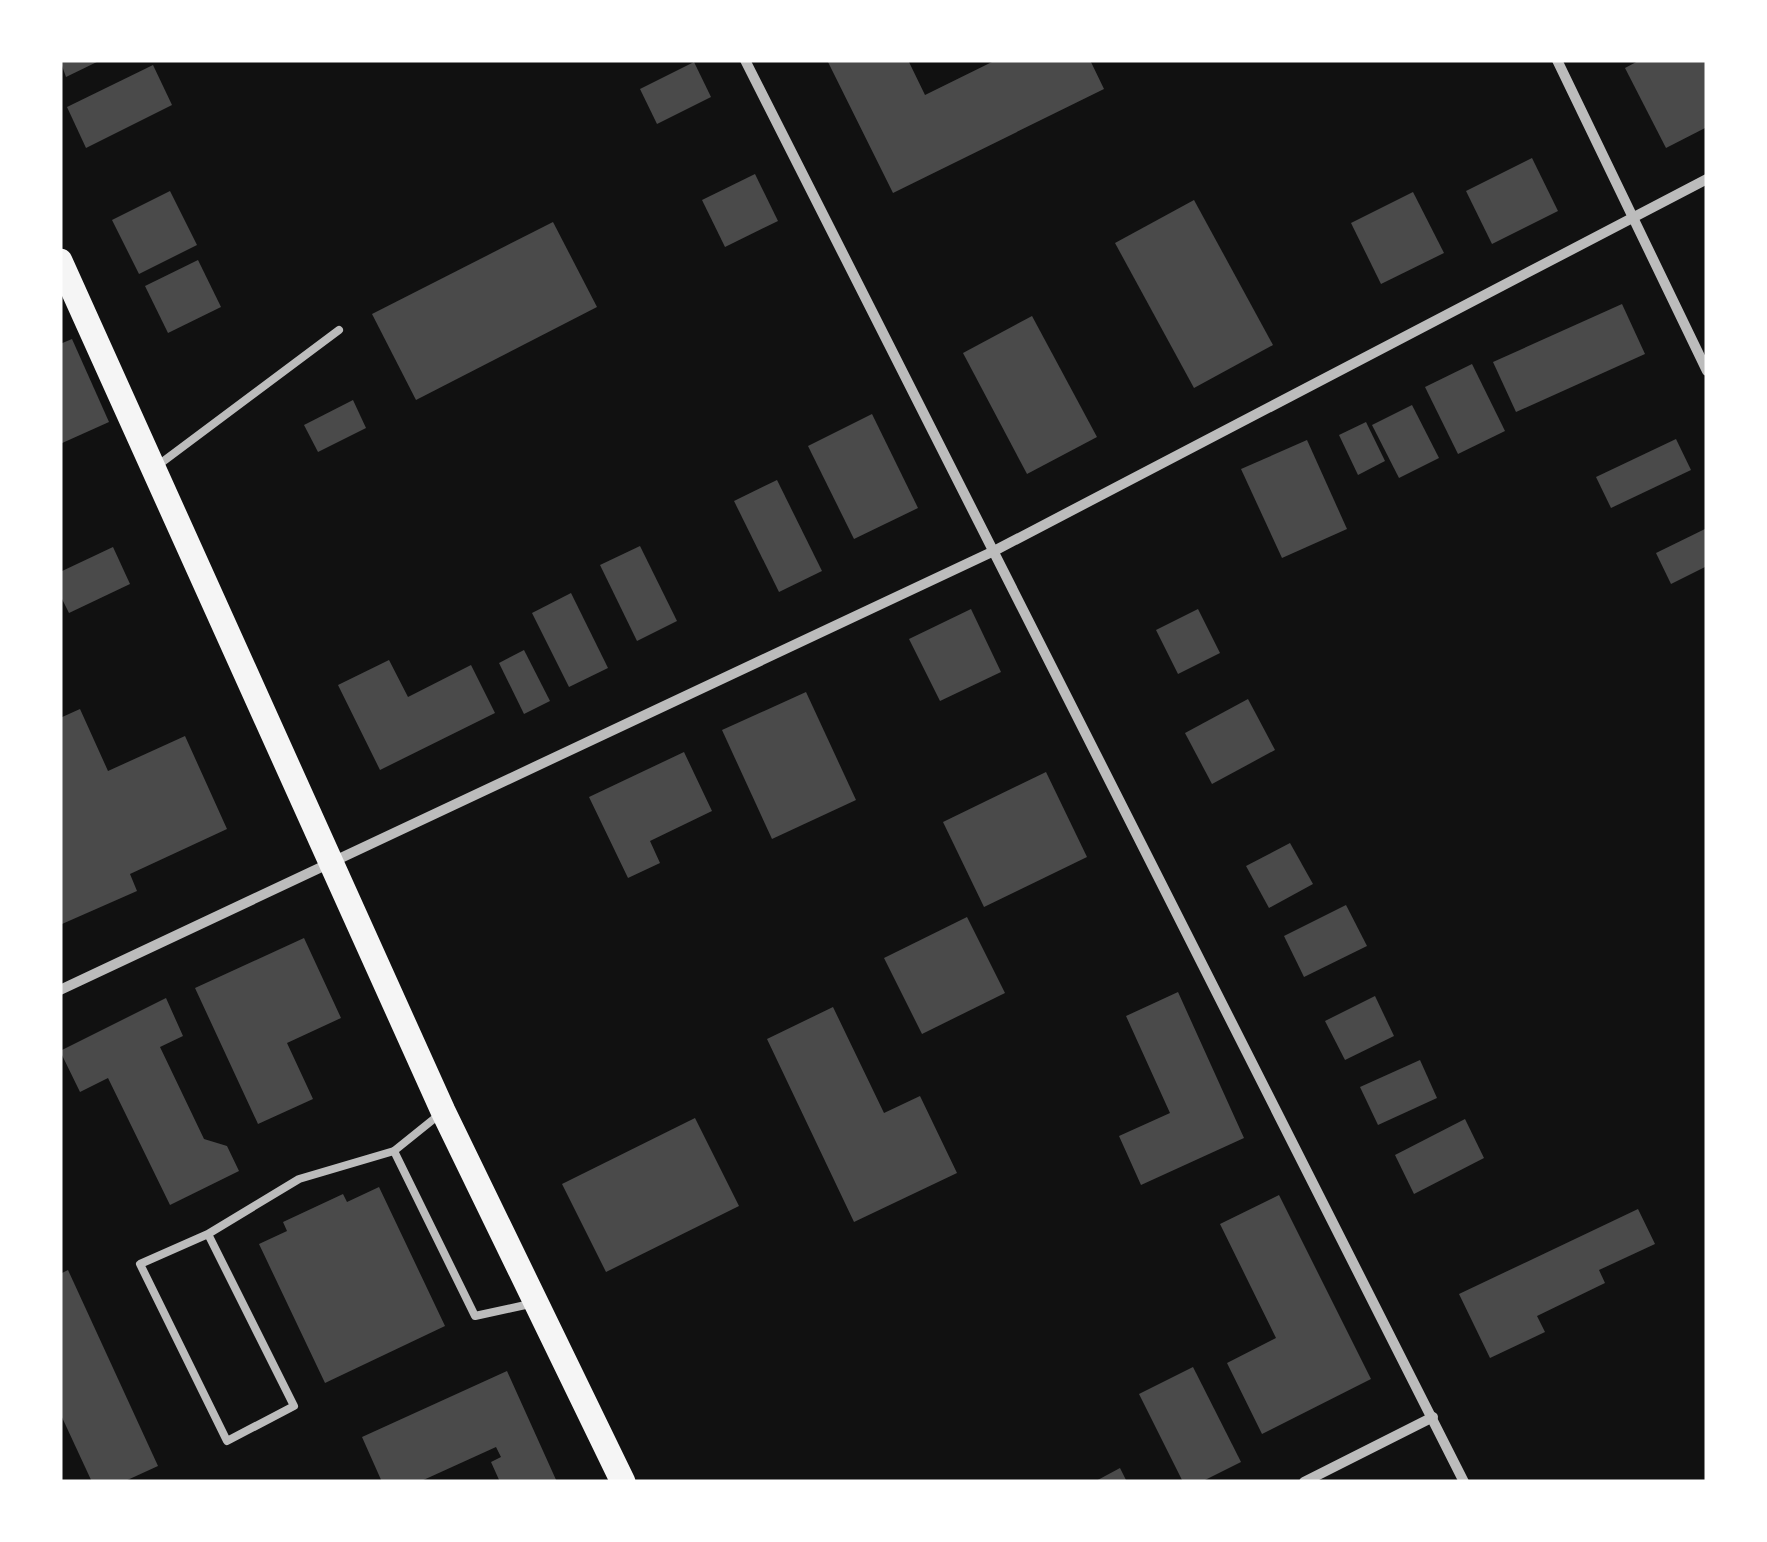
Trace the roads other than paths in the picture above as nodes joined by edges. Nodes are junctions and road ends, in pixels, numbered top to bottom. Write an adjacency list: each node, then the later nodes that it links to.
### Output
1 (745, 60): 9 (street)
2 (1557, 60): 4 (street)
3 (1707, 179): 4 (street)
4 (1630, 216): 7 (street); 9 (street)
5 (60, 261): 8 (main road)
6 (339, 330): 8 (lane)
7 (1707, 372)
8 (153, 469): 10 (main road)
9 (994, 550): 10 (street); 16 (street)
10 (330, 862): 11 (street); 12 (main road)
11 (60, 990)
12 (443, 1111): 13 (lane); 15 (main road)
13 (394, 1151): 14 (lane); 15 (lane)
14 (208, 1234): 14 (lane)
15 (537, 1302): 17 (main road)
16 (1433, 1417): 18 (street); 19 (street)
17 (624, 1482)
18 (1304, 1482)
19 (1464, 1482)

